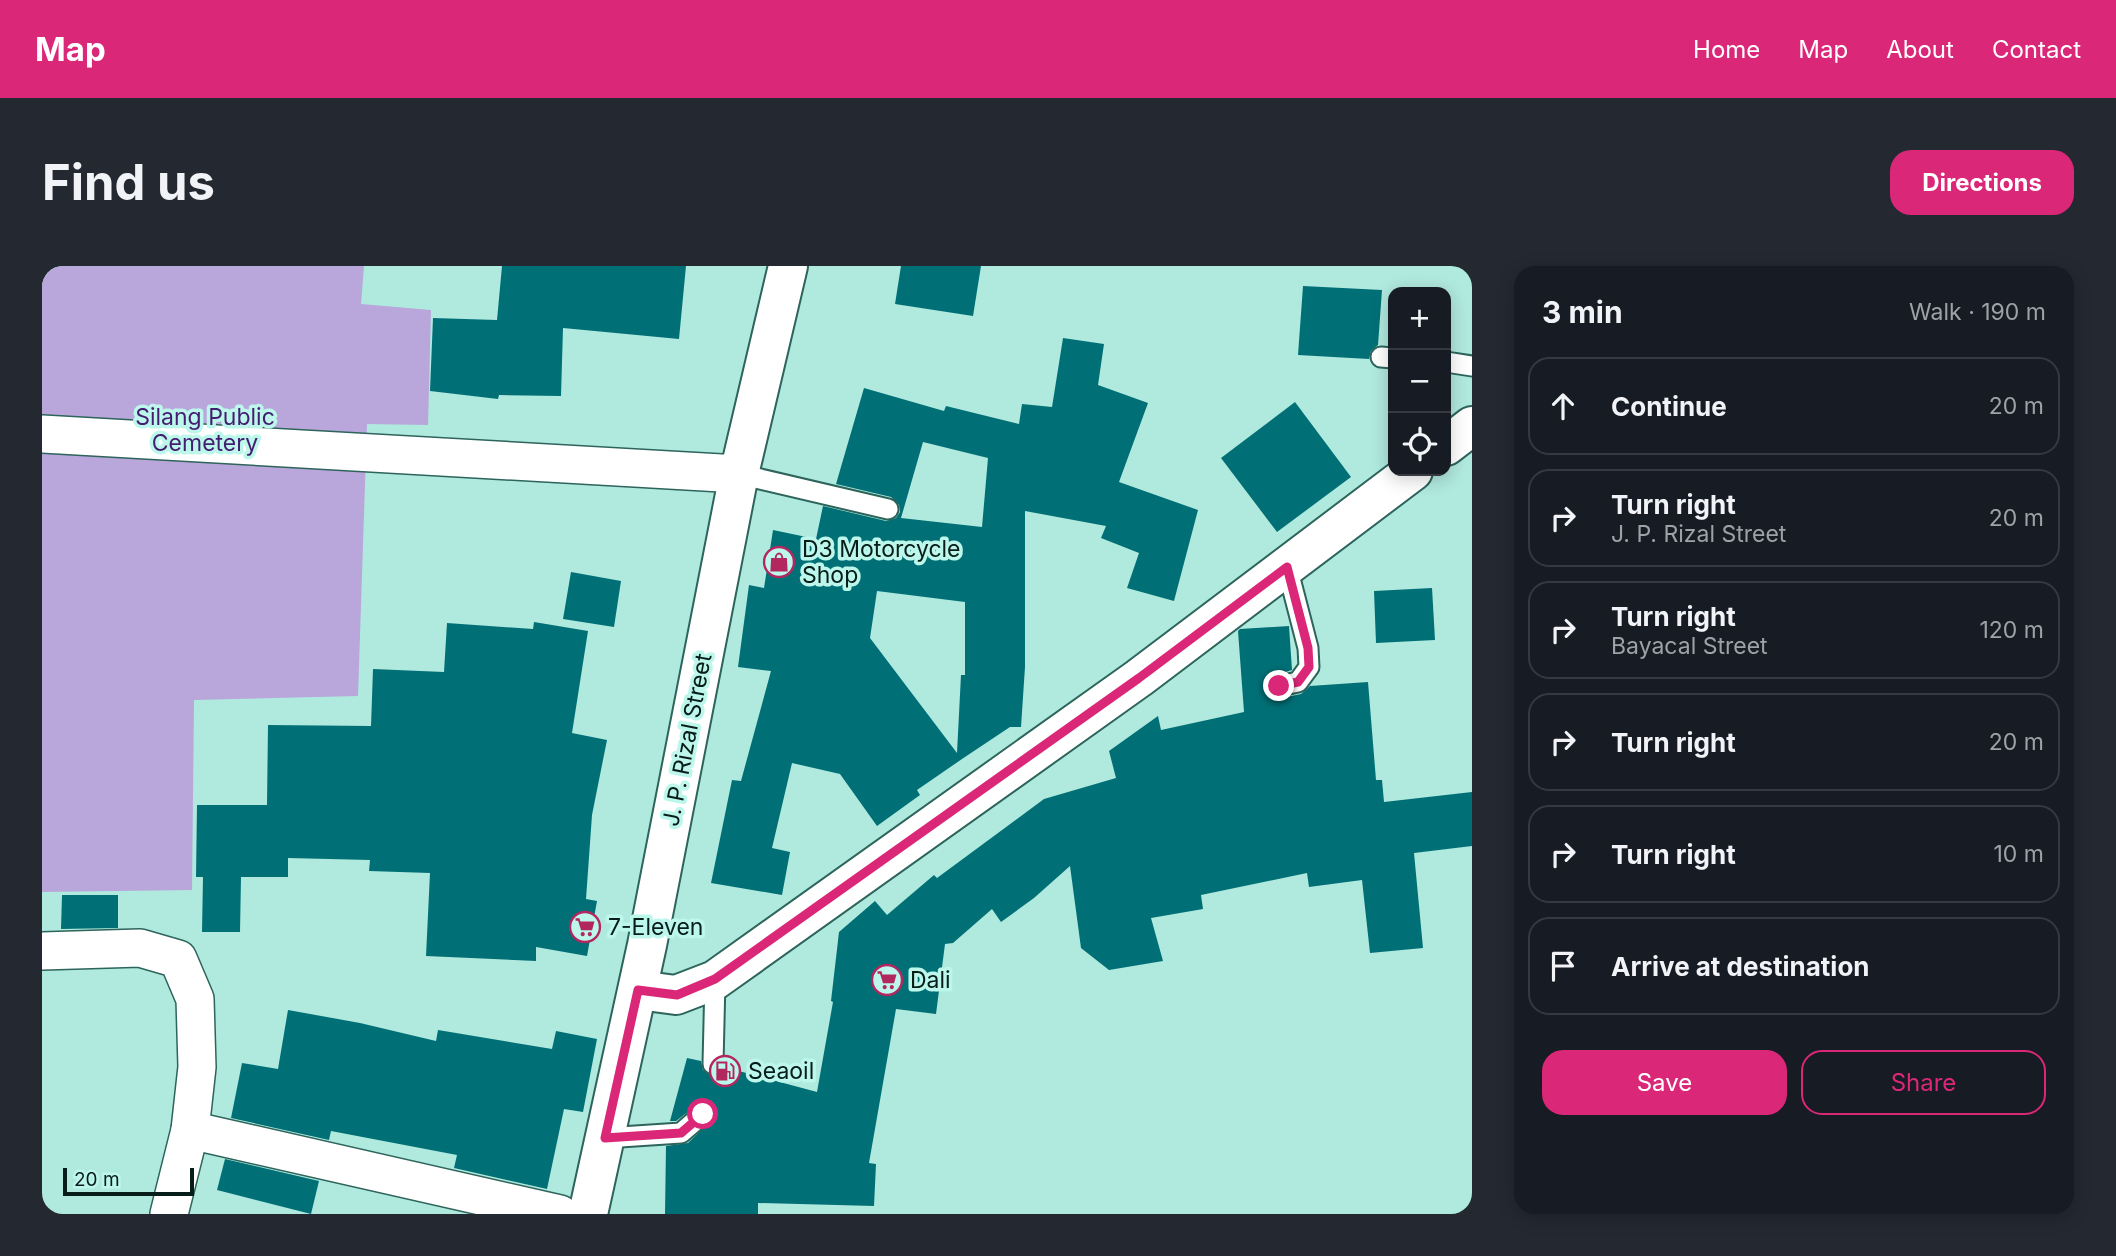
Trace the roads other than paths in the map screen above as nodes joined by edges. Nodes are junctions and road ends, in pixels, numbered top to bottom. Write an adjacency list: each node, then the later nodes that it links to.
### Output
1 (788, 266): 7 (main road, J. P. Rizal Street)
2 (1451, 363): 3 (lane)
3 (1472, 366)
4 (1472, 426): 6 (main road)
5 (42, 433): 7 (street)
6 (1451, 442)
7 (739, 474): 9 (lane); 14 (main road, J. P. Rizal Street)
8 (1406, 476): 10 (main road)
9 (888, 509)
10 (1287, 567): 11 (lane); 13 (main road)
11 (1279, 686)
12 (42, 951): 17 (street)
13 (715, 979): 14 (main road); 15 (lane)
14 (638, 990): 18 (main road, J. P. Rizal Street)
15 (712, 1064)
16 (703, 1114): 18 (lane)
17 (190, 1130): 19 (street); 20 (street)
18 (605, 1138): 21 (main road, J. P. Rizal Street)
19 (169, 1214)
20 (560, 1214)
21 (588, 1214)

